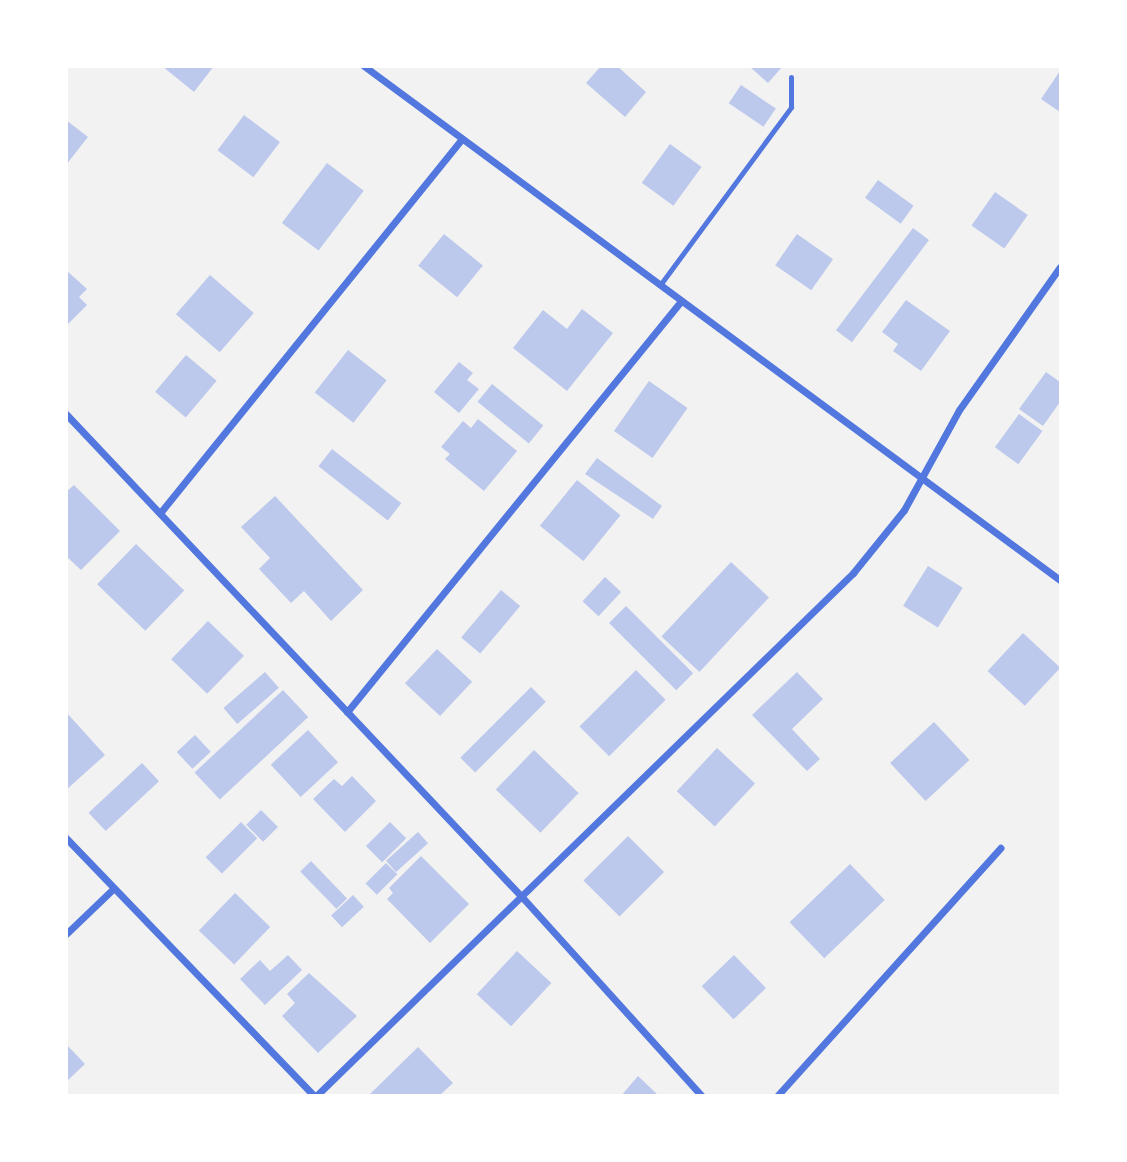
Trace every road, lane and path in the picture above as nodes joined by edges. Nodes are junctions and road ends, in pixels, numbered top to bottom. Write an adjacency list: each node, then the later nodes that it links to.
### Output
1 (364, 66): 3 (street)
2 (791, 77): 5 (lane)
3 (462, 139): 5 (street); 9 (street)
4 (1060, 267): 8 (street)
5 (660, 285): 6 (street)
6 (681, 301): 8 (street); 11 (street)
7 (66, 414): 9 (street)
8 (923, 479): 10 (street); 15 (street)
9 (160, 513): 11 (street)
10 (1060, 580)
11 (347, 712): 15 (street)
12 (66, 838): 14 (street)
13 (1000, 848): 19 (street)
14 (113, 889): 16 (street); 17 (street)
15 (522, 897): 17 (street); 18 (street)
16 (66, 934)
17 (315, 1096)
18 (702, 1096)
19 (777, 1096)

